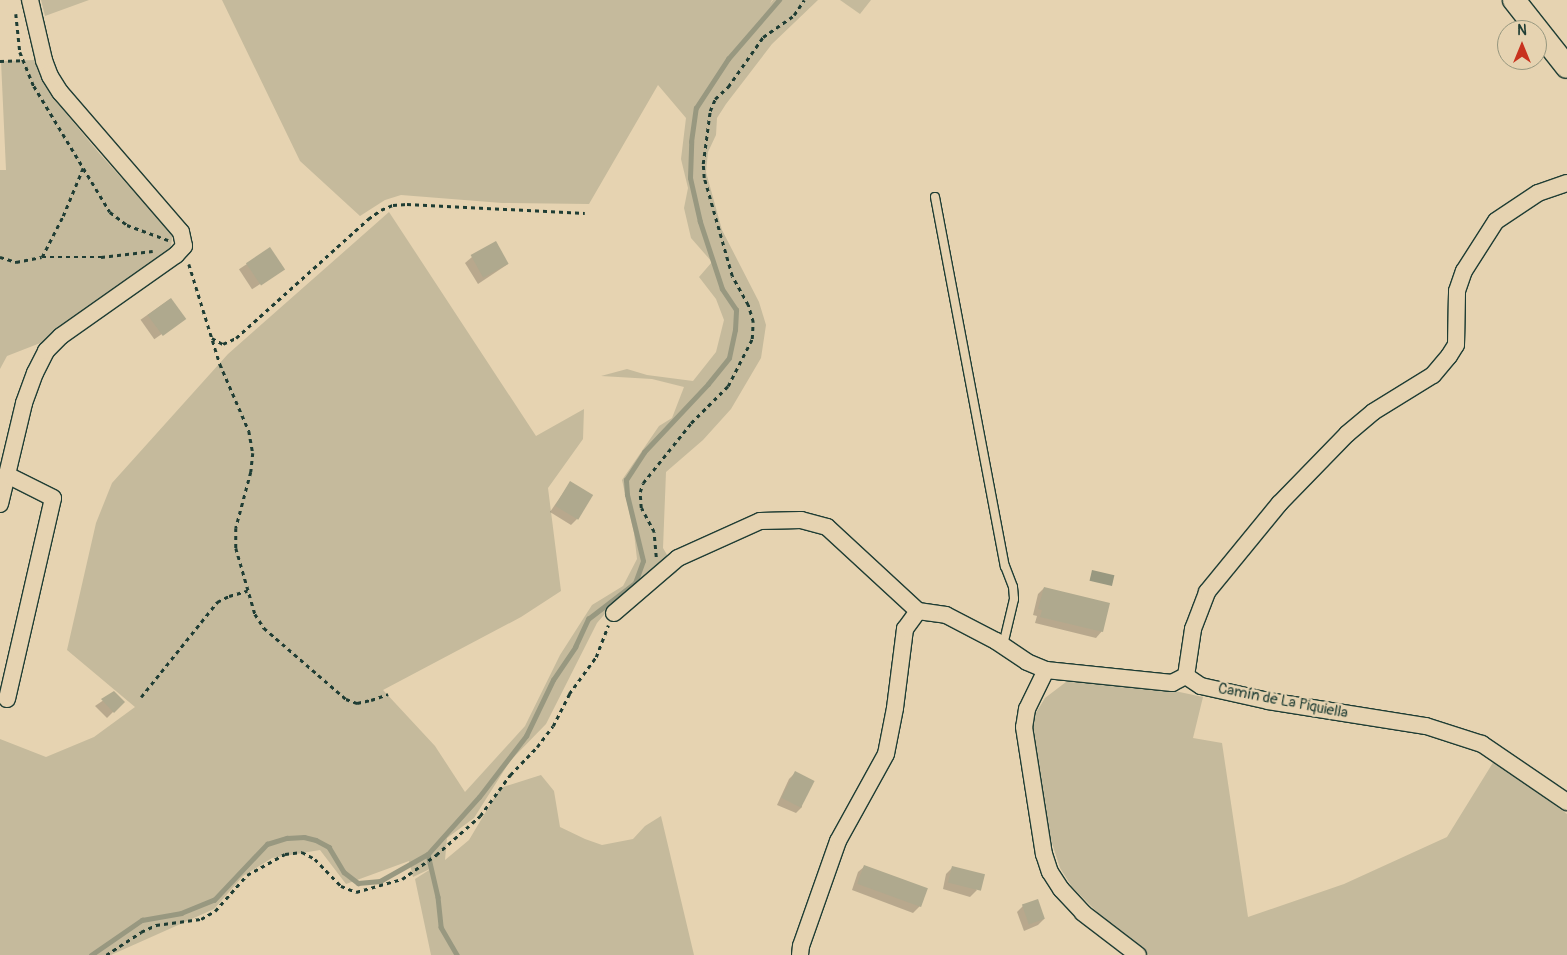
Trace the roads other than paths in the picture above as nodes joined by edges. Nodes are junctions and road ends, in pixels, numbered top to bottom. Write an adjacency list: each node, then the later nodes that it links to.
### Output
1 (1514, 0): 3 (street)
2 (23, 3): 6 (street)
3 (1567, 66)
4 (1567, 183): 12 (street)
5 (935, 197): 10 (lane)
6 (7, 474): 7 (street); 13 (street)
7 (0, 504)
8 (918, 611): 9 (street); 10 (street); 15 (street)
9 (614, 613)
10 (1003, 645): 11 (street)
11 (1046, 670): 12 (street); 16 (street)
12 (1186, 676): 14 (street, Camín de La Piquiella)
13 (6, 699)
14 (1567, 802)
15 (800, 955)
16 (1138, 955)

